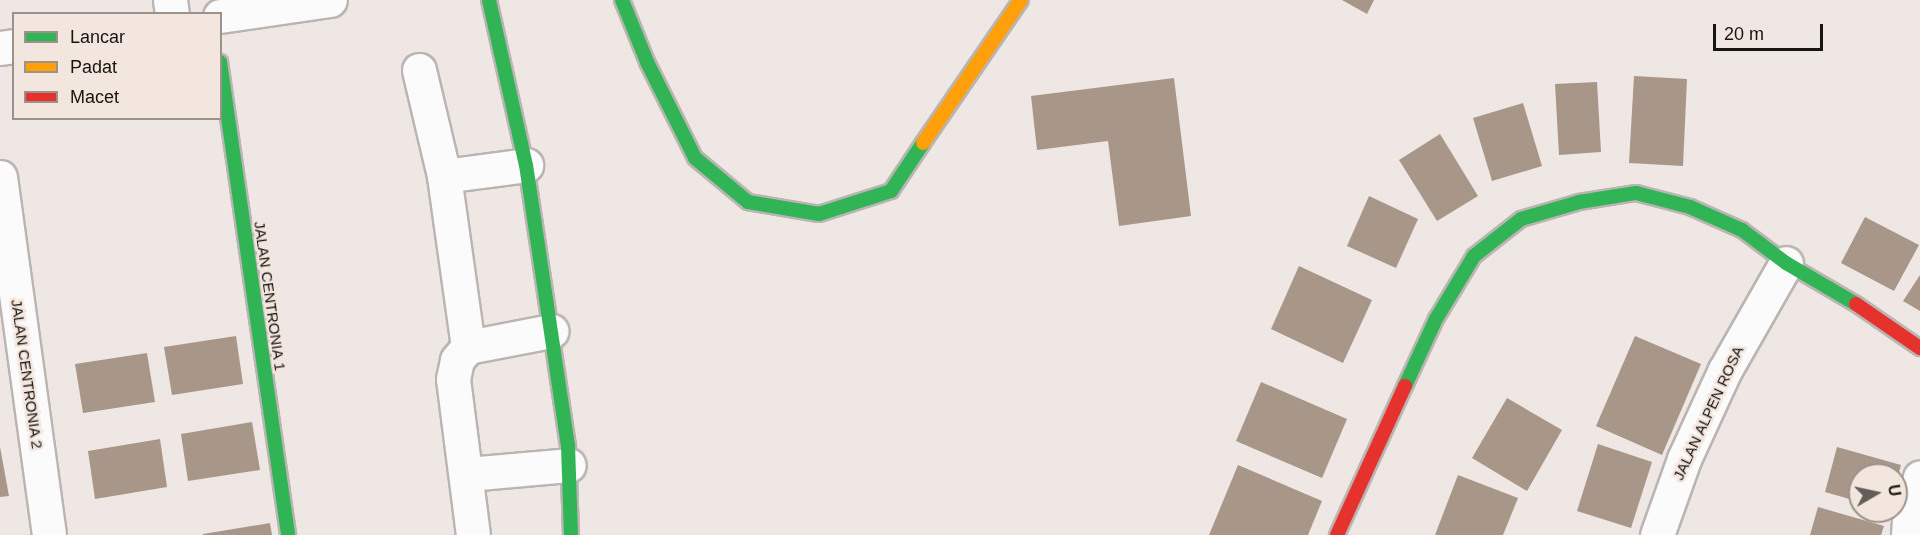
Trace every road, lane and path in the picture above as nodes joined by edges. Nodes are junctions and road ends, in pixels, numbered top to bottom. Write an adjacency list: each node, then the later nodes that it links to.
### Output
1 (330, 0): 5 (street)
2 (489, 0): 8 (street)
3 (622, 0): 4 (street)
4 (1021, 0)
5 (222, 16)
6 (419, 70): 9 (street)
7 (222, 76): 19 (street, JALAN CENTRONIA 1)
8 (526, 165): 9 (street); 12 (street)
9 (444, 176): 13 (street)
10 (0, 177): 18 (street, JALAN CENTRONIA 2)
11 (1786, 263): 14 (street); 22 (street); 23 (street, JALAN ALPEN ROSA)
12 (551, 331): 13 (street); 15 (street)
13 (468, 347): 16 (street)
14 (1920, 348)
15 (569, 465): 16 (street); 21 (street)
16 (467, 474): 20 (street)
17 (1920, 478): 24 (street)
18 (49, 535)
19 (288, 535)
20 (473, 535)
21 (571, 535)
22 (1337, 535)
23 (1657, 535)
24 (1908, 535)

